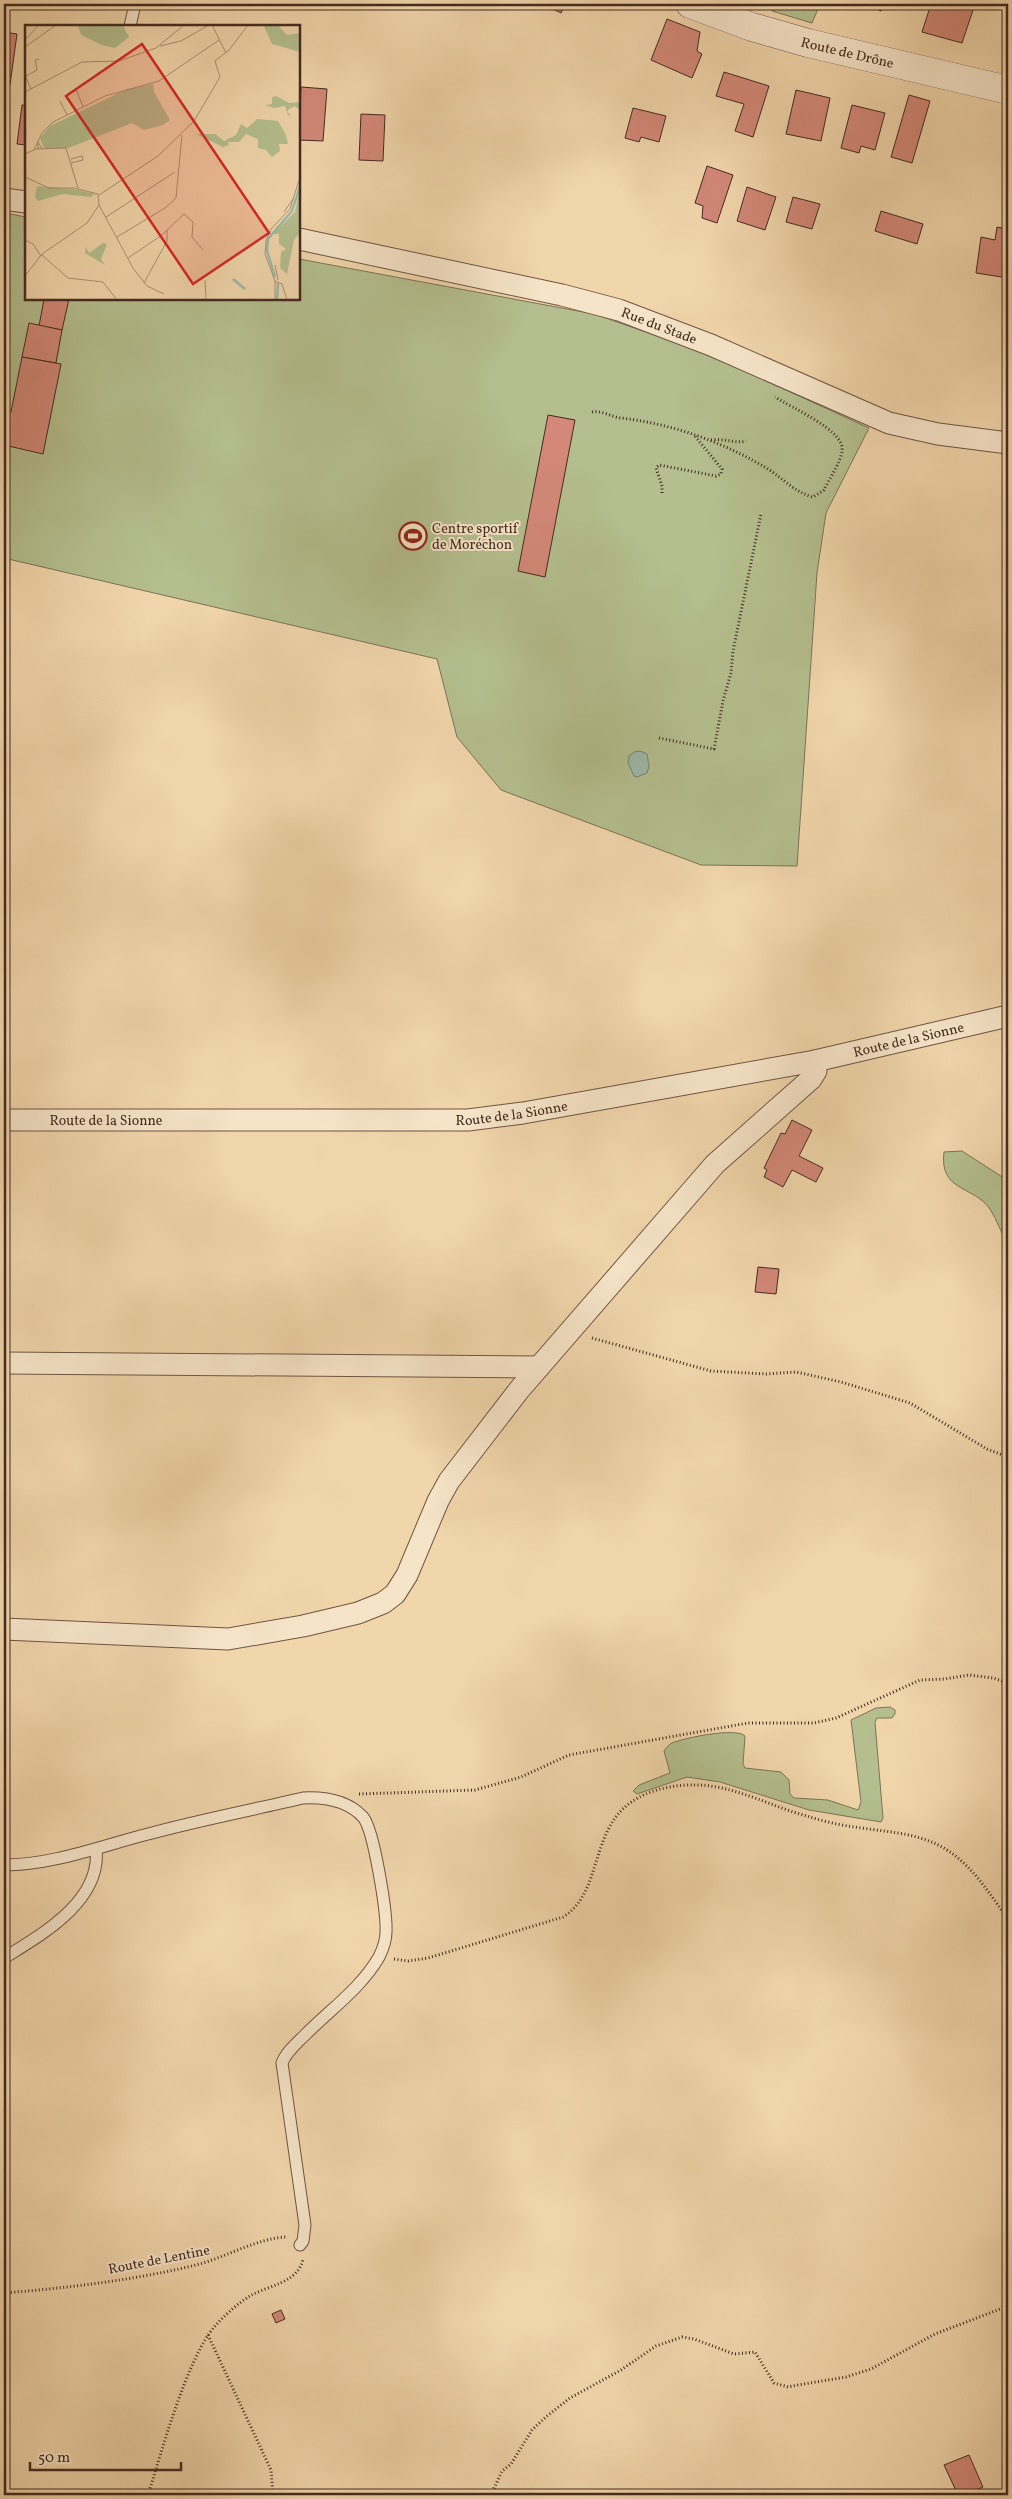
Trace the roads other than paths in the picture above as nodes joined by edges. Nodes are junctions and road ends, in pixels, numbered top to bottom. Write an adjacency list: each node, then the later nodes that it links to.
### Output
1 (136, 4): 3 (lane)
2 (690, 4): 4 (street, Route de Drône)
3 (130, 25)
4 (1008, 90)
5 (4, 199): 6 (street)
6 (25, 202)
7 (300, 239): 8 (street, Rue du Stade)
8 (1008, 443)
9 (1008, 1016): 10 (street, Route de la Sionne)
10 (815, 1061): 11 (street, Route de la Sionne); 13 (street)
11 (4, 1120)
12 (4, 1363): 13 (street)
13 (539, 1367): 14 (street)
14 (4, 1628)
15 (96, 1849): 16 (lane); 17 (lane); 18 (lane)
16 (4, 1865)
17 (4, 1958)
18 (300, 2245)

